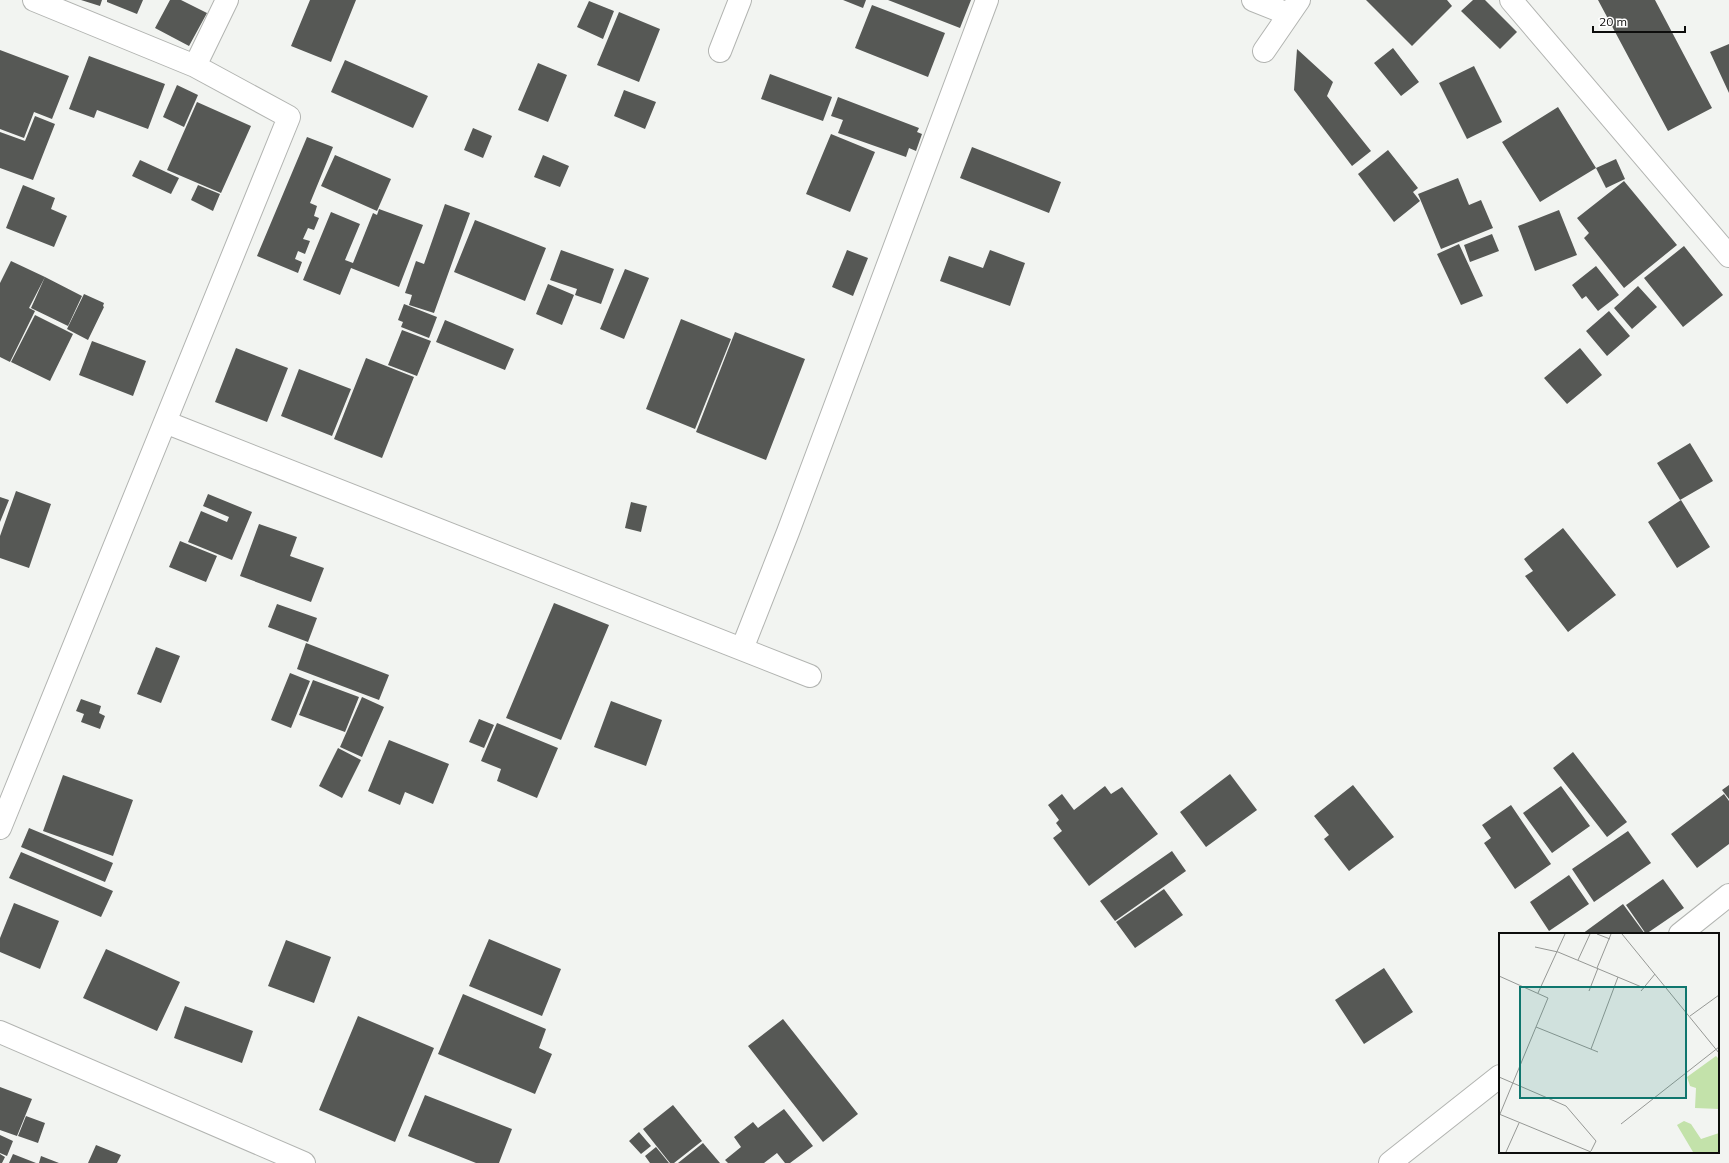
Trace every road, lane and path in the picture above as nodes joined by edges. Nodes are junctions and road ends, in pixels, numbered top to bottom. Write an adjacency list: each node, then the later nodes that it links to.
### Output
1 (34, 0): 10 (street)
2 (227, 0): 10 (street)
3 (740, 0): 8 (street)
4 (987, 0): 13 (street)
5 (1253, 0): 7 (street)
6 (1511, 0): 11 (street)
7 (1293, 7): 9 (street)
8 (720, 51)
9 (1264, 51)
10 (195, 66): 12 (street)
11 (1729, 256)
12 (165, 422): 13 (street); 15 (street)
13 (742, 649): 14 (street)
14 (810, 676)
15 (0, 828)
16 (1729, 895): 17 (street)
17 (1681, 933)
18 (0, 1032): 20 (street)
19 (1499, 1077): 21 (street)
20 (304, 1163)
21 (1390, 1163)

